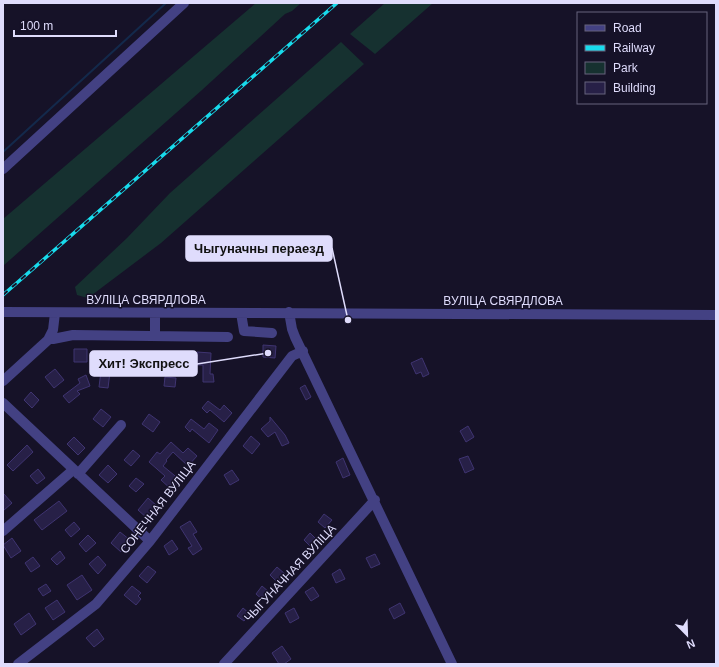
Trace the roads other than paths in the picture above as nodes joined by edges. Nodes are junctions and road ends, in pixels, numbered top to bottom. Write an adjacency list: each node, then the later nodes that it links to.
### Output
1 (184, 3): 2 (street)
2 (3, 169)
3 (3, 312): 5 (street, ВУЛІЦА СВЯРДЛОВА)
4 (289, 312): 7 (street, ВУЛІЦА СВЯРДЛОВА); 8 (street, ВУЛІЦА СВЯРДЛОВА); 13 (street)
5 (55, 313): 6 (street, ВУЛІЦА СВЯРДЛОВА); 12 (street)
6 (155, 313): 7 (street, ВУЛІЦА СВЯРДЛОВА); 10 (street)
7 (241, 313): 9 (street)
8 (716, 315)
9 (272, 333)
10 (155, 336): 11 (street); 12 (street)
11 (228, 336)
12 (50, 337): 14 (street)
13 (303, 351): 18 (street); 20 (street, СОНЕЧНАЯ ВУЛІЦА)
14 (3, 381)
15 (3, 403): 17 (street)
16 (121, 425): 17 (street)
17 (76, 472): 19 (street); 20 (street)
18 (375, 500): 22 (street, ЧЫГУНАЧНАЯ ВУЛІЦА); 23 (street)
19 (3, 531)
20 (150, 541): 21 (street, СОНЕЧНАЯ ВУЛІЦА)
21 (18, 664)
22 (224, 664)
23 (452, 664)

